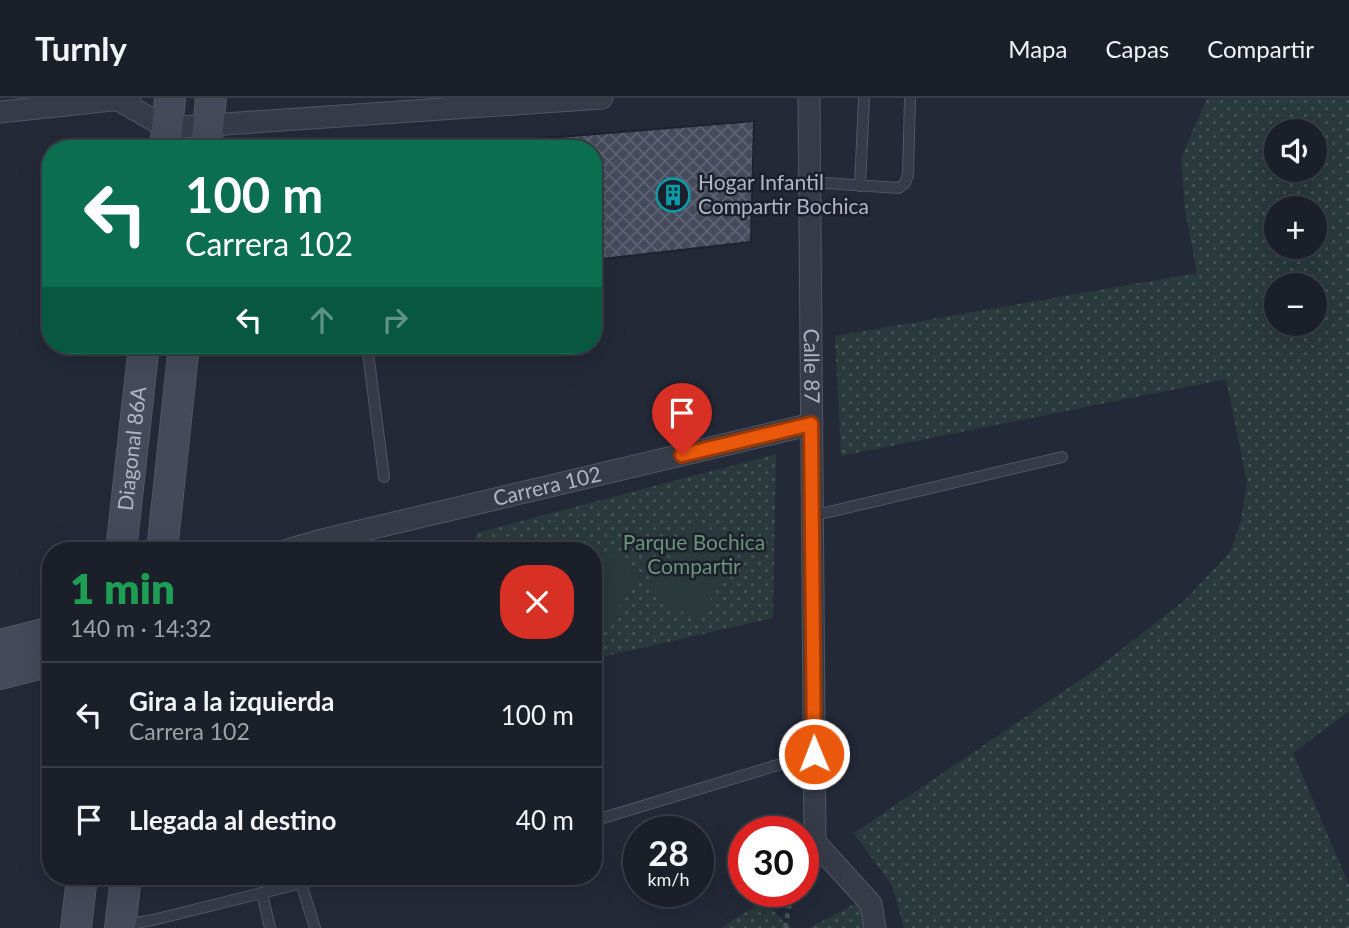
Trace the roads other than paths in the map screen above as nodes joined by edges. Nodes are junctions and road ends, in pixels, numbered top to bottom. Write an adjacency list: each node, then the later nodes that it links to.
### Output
1 (170, 98): 9 (street)
2 (602, 98): 8 (street)
3 (809, 98): 10 (street, Calle 87)
4 (864, 98): 11 (lane)
5 (910, 98): 11 (lane)
6 (125, 99): 7 (street); 9 (street)
7 (0, 112)
8 (209, 124): 9 (street)
9 (166, 138)
10 (810, 182): 11 (lane); 15 (street, Calle 87)
11 (860, 186)
12 (143, 354): 19 (street, Diagonal 86A)
13 (183, 354): 20 (street, Diagonal 86A)
14 (368, 354): 17 (lane)
15 (811, 424): 18 (street, Calle 87); 21 (street, Carrera 102)
16 (1062, 457): 18 (lane)
17 (384, 477)
18 (812, 516): 26 (street, Calle 87)
19 (122, 542)
20 (163, 542)
21 (334, 542)
22 (42, 634): 23 (street)
23 (0, 645)
24 (42, 663): 25 (street)
25 (0, 674)
26 (814, 754): 27 (lane); 37 (street, Calle 87)
27 (602, 818)
28 (81, 885): 34 (street)
29 (125, 885): 33 (street)
30 (294, 885): 32 (lane)
31 (303, 885): 36 (lane)
32 (262, 893): 33 (lane); 35 (lane)
33 (121, 927)
34 (76, 928)
35 (270, 928)
36 (315, 928)
37 (875, 928)

